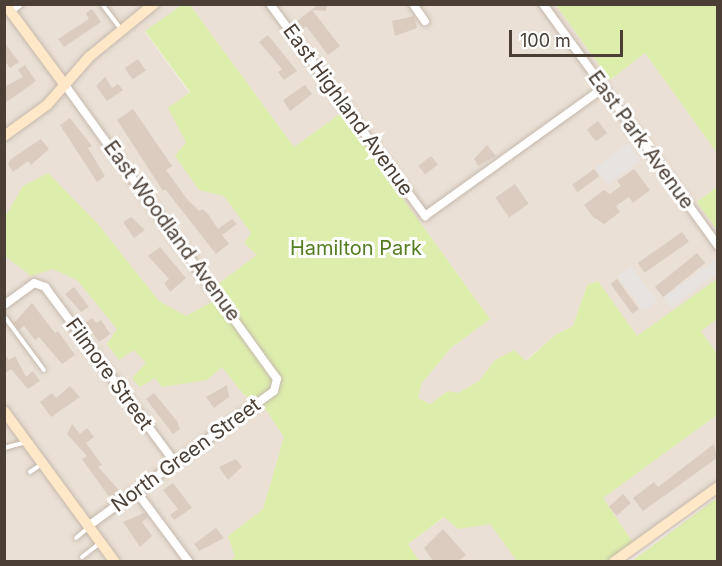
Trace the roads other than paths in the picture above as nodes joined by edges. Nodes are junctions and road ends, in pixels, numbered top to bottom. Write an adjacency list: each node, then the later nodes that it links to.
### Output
1 (102, 4): 8 (lane)
2 (154, 4): 8 (main road)
3 (270, 4): 10 (street, East Highland Avenue)
4 (413, 4): 7 (street)
5 (543, 4): 10 (street, East Park Avenue)
6 (10, 11): 9 (main road)
7 (425, 21)
8 (122, 30): 9 (main road)
9 (65, 85): 11 (main road); 16 (street, East Woodland Avenue)
10 (603, 88): 12 (street, East Park Avenue)
11 (4, 136)
12 (717, 246)
13 (4, 305): 21 (street, Filmore Street)
14 (4, 316): 15 (lane)
15 (44, 370)
16 (277, 379): 21 (street, North Green Street)
17 (4, 411): 18 (main road)
18 (27, 442): 19 (lane); 20 (main road)
19 (4, 448)
20 (43, 463): 22 (lane); 25 (main road)
21 (175, 463): 24 (street, North Green Street)
22 (30, 472)
23 (717, 486): 31 (main road)
24 (136, 491): 25 (street, North Green Street); 30 (street)
25 (89, 526): 26 (lane); 27 (main road)
26 (76, 538)
27 (101, 543): 28 (lane); 29 (main road)
28 (82, 558)
29 (115, 561)
30 (189, 561)
31 (614, 561)

